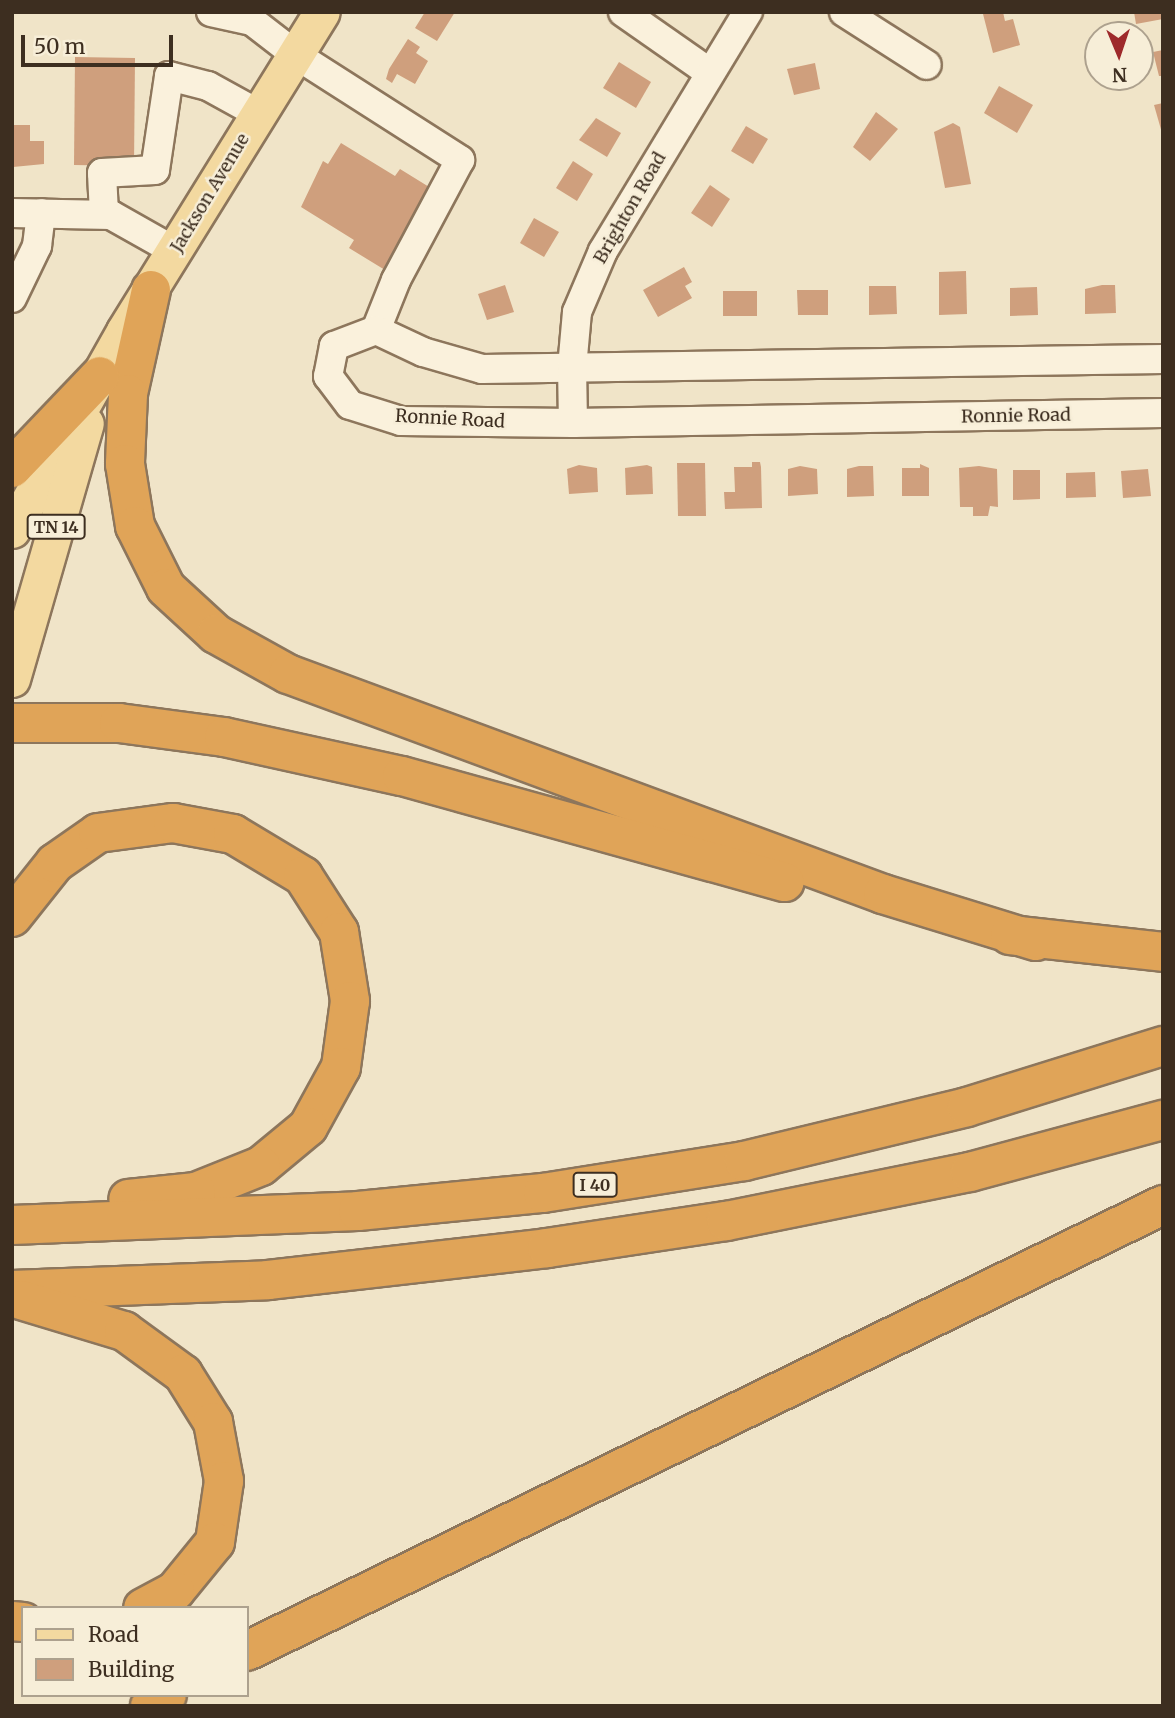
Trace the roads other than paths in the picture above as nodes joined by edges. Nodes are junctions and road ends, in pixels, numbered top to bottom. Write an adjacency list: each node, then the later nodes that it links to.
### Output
1 (322, 12): 6 (main road, Jackson Avenue / TN 14)
2 (623, 12): 8 (street)
3 (748, 12): 8 (street, Brighton Road)
4 (844, 12): 7 (street)
5 (238, 15): 6 (street)
6 (296, 55): 9 (main road, Jackson Avenue / TN 14); 16 (street)
7 (927, 65)
8 (710, 73): 18 (street, Brighton Road)
9 (259, 114): 12 (street); 13 (main road, Jackson Avenue / TN 14)
10 (12, 213): 11 (street)
11 (41, 213): 12 (street); 15 (street)
12 (104, 215): 13 (street)
13 (174, 251): 14 (main road, Jackson Avenue / TN 14)
14 (151, 290): 19 (main road, Jackson Avenue / TN 14); 27 (highway)
15 (12, 298)
16 (376, 331): 18 (street); 21 (street, Ronnie Road)
17 (1163, 359): 18 (street)
18 (572, 368): 21 (street, Brighton Road)
19 (100, 376): 22 (highway); 23 (main road, Jackson Avenue / TN 14); 24 (main road, Jackson Avenue / TN 14)
20 (1163, 413): 21 (street, Ronnie Road)
21 (573, 424)
22 (12, 468)
23 (12, 530)
24 (12, 679)
25 (12, 723): 27 (highway)
26 (12, 917): 32 (highway)
27 (1036, 941): 28 (highway)
28 (1163, 952)
29 (1163, 1046): 32 (highway, I 40)
30 (1163, 1119): 33 (highway)
31 (1163, 1205): 36 (highway)
32 (24, 1224)
33 (12, 1290)
34 (12, 1298): 35 (highway)
35 (147, 1606)
36 (248, 1651)

